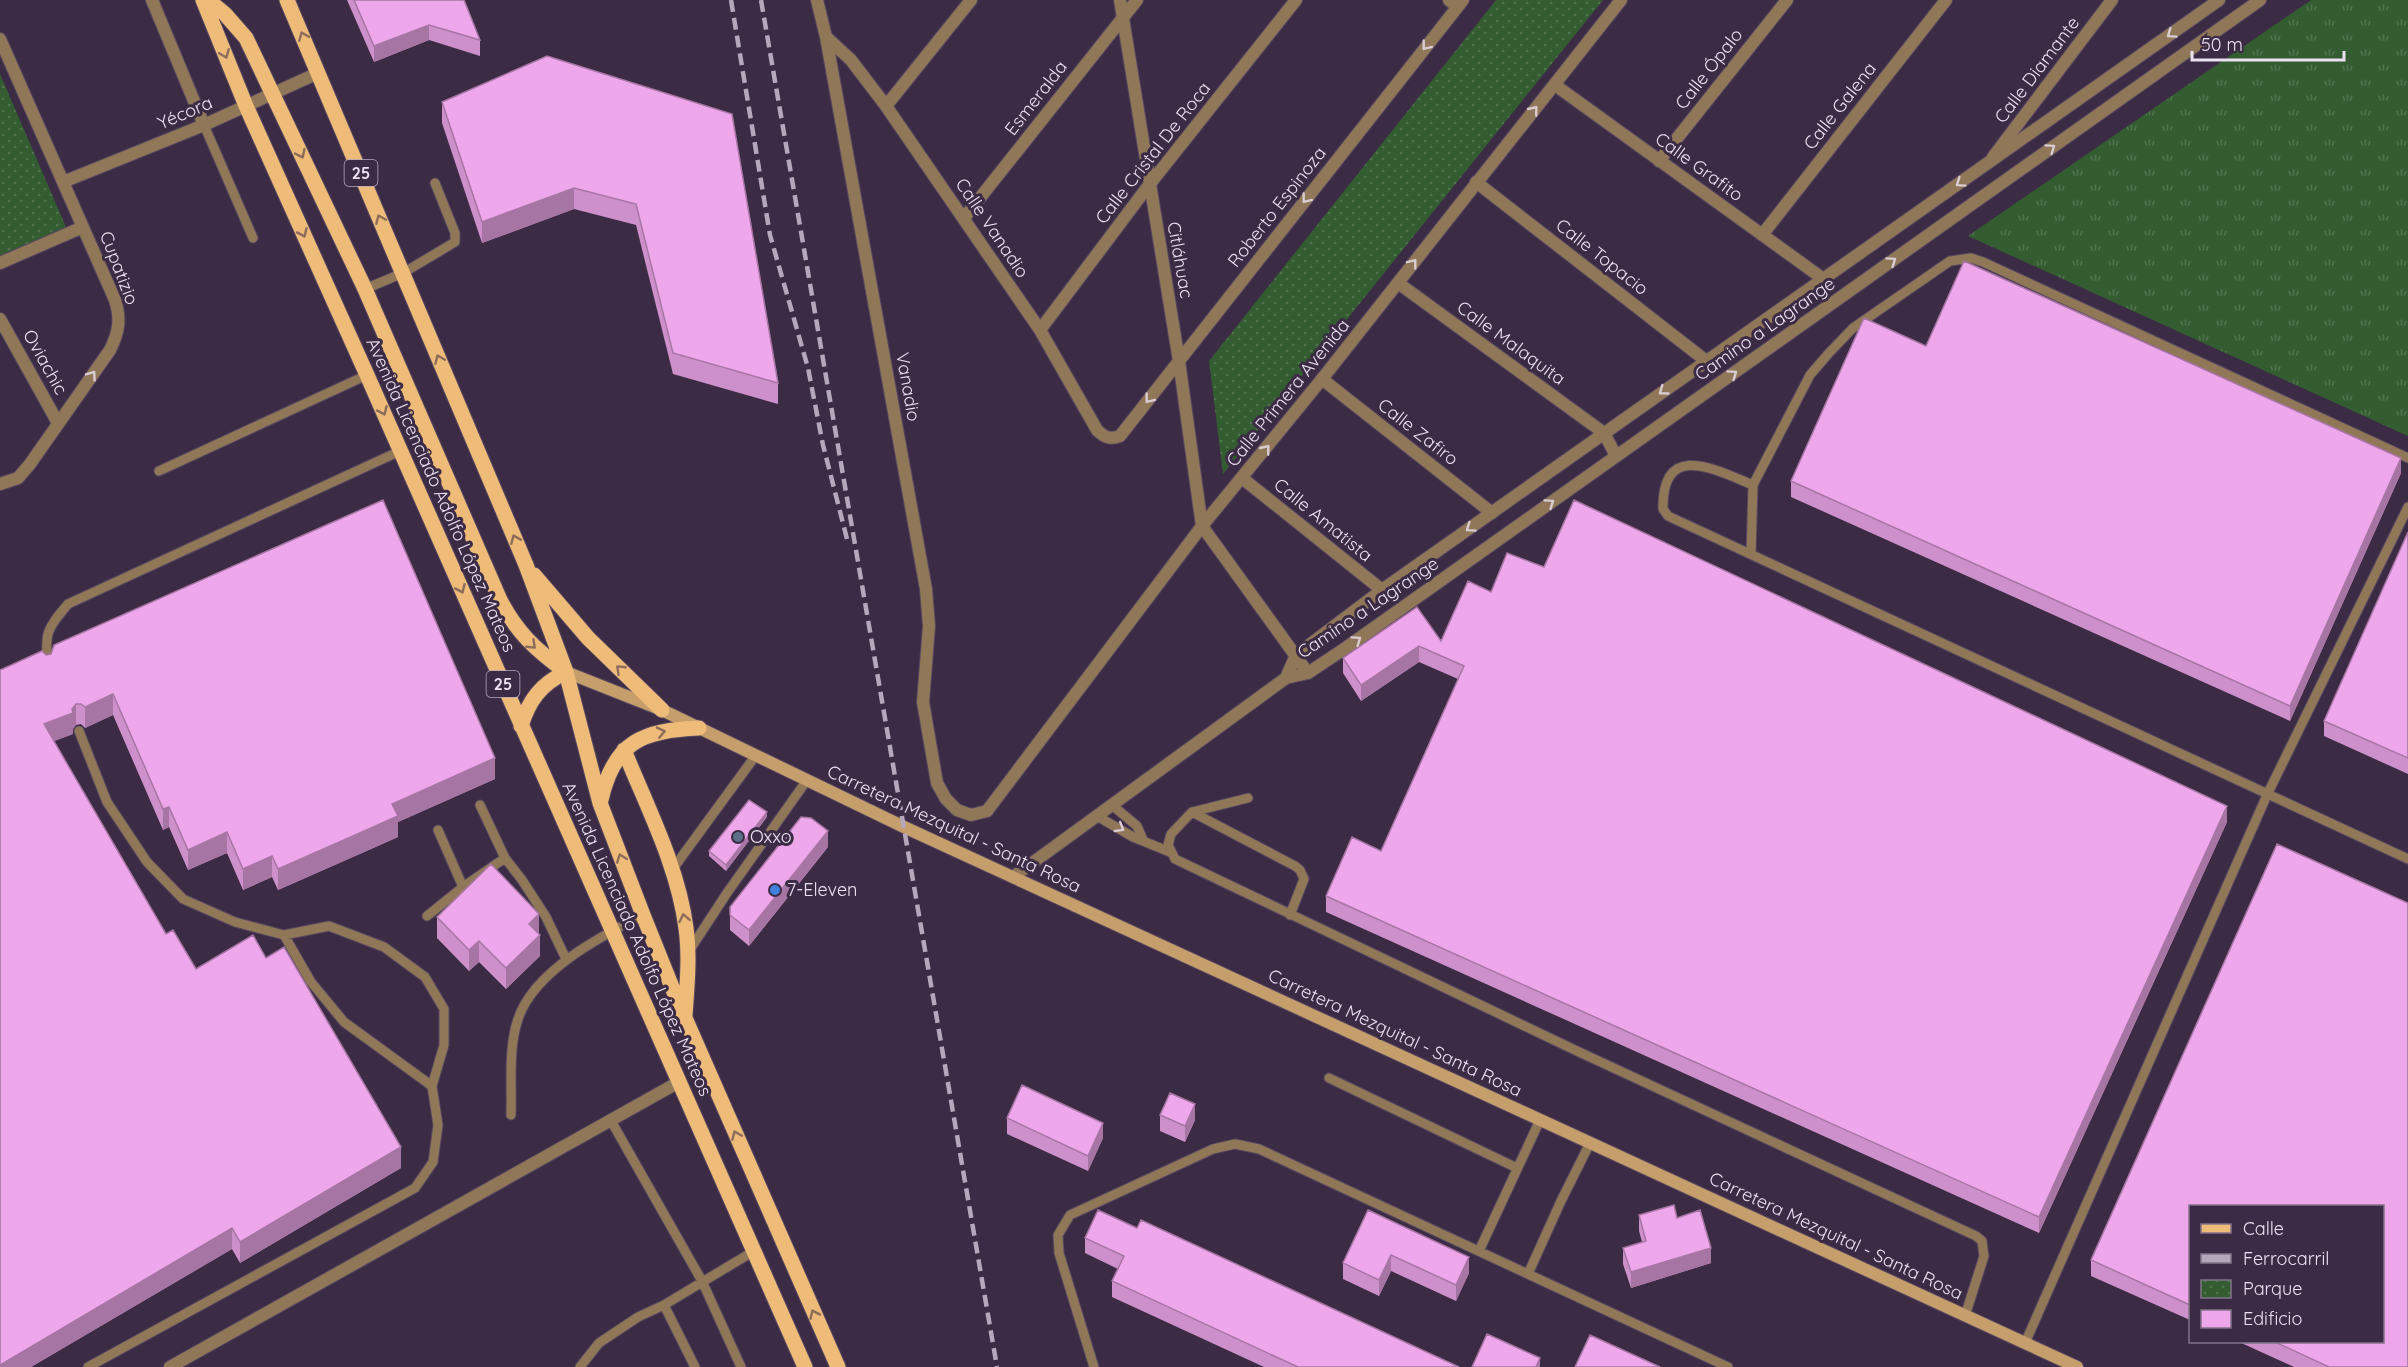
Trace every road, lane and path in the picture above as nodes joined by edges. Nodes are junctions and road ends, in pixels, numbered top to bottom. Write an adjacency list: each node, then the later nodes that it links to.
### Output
1 (152, 0): 25 (street)
2 (203, 0): 23 (main road, Avenida Licenciado Adolfo López Mateos / 25, one-way to 23)
3 (208, 0): 22 (main road)
4 (287, 0): 20 (main road, Avenida Licenciado Adolfo López Mateos / 25, one-way to 4)
5 (817, 0): 18 (street, Vanadio)
6 (971, 0): 24 (street)
7 (1120, 0): 17 (street, Citláhuac)
8 (1137, 0): 17 (street, Esmeralda)
9 (1296, 0): 31 (street, Calle Cristal De Roca)
10 (1621, 0): 21 (street, Calle Primera Avenida)
11 (1788, 0): 26 (street, Calle Ópalo)
12 (1946, 0): 34 (street, Calle Galena)
13 (2112, 0): 27 (street, Calle Diamante)
14 (2219, 0): 27 (street, Camino a Lagrange, one-way to 27)
15 (2260, 0): 51 (street, Camino a Lagrange, one-way to 15)
16 (1456, 2): 44 (street, Roberto Espinoza, one-way to 44)
17 (1123, 17): 31 (street, Citláhuac); 32 (street, Esmeralda)
18 (826, 37): 24 (street, Calle Vanadio); 80 (street, Vanadio)
19 (0, 39): 28 (street, Cupatizio)
20 (318, 73): 22 (street, Yécora); 37 (main road, Avenida Licenciado Adolfo López Mateos / 25, one-way to 20)
21 (1555, 85): 26 (street, Calle Grafito); 29 (street, Calle Primera Avenida, one-way to 21)
22 (273, 93): 23 (street, Yécora); 40 (main road, one-way to 40)
23 (246, 106): 25 (street, Yécora); 45 (main road, Avenida Licenciado Adolfo López Mateos / 25, one-way to 45)
24 (886, 106): 32 (street, Calle Vanadio)
25 (204, 125): 28 (street, Yécora); 35 (lane)
26 (1659, 161): 34 (street, Calle Grafito)
27 (1990, 162): 38 (street, Camino a Lagrange, one-way to 38)
28 (63, 182): 33 (street, Cupatizio)
29 (1476, 182): 39 (street, Calle Primera Avenida, one-way to 29); 43 (street, Calle Topacio)
30 (435, 183): 37 (lane)
31 (1149, 185): 42 (street, Calle Cristal De Roca); 44 (street, Citláhuac)
32 (964, 218): 42 (street, Calle Vanadio)
33 (83, 227): 36 (street); 47 (street, Cupatizio, one-way to 33)
34 (1762, 235): 38 (street, Calle Grafito)
35 (253, 238)
36 (0, 263)
37 (403, 273): 40 (lane); 61 (main road, Avenida Licenciado Adolfo López Mateos / 25, one-way to 37)
38 (1822, 278): 43 (street, Camino a Lagrange)
39 (1398, 283): 46 (street, Calle Primera Avenida); 48 (street, Calle Malaquita)
40 (365, 290): 65 (main road, one-way to 65)
41 (0, 319): 47 (street, Oviachic)
42 (1040, 330): 49 (street, Calle Vanadio)
43 (1705, 360): 48 (street, Camino a Lagrange, one-way to 48)
44 (1179, 361): 49 (street, Roberto Espinoza, one-way to 49); 59 (street, Citláhuac)
45 (367, 375): 50 (main road, Avenida Licenciado Adolfo López Mateos / 25, one-way to 50); 53 (lane)
46 (1322, 379): 54 (street, Calle Primera Avenida, one-way to 46); 58 (street, Calle Zafiro)
47 (58, 423): 55 (street, Cupatizio)
48 (1604, 433): 51 (street); 58 (street, Camino a Lagrange)
49 (1120, 436)
50 (400, 451): 64 (lane); 69 (main road, Avenida Licenciado Adolfo López Mateos / 25, one-way to 69)
51 (1616, 456): 66 (street, Camino a Lagrange, one-way to 51)
52 (2408, 458): 56 (lane)
53 (159, 471)
54 (1242, 478): 59 (street, Calle Primera Avenida); 62 (street, Calle Amatista)
55 (0, 484)
56 (1753, 485): 60 (lane); 60 (lane)
57 (2408, 507): 75 (lane)
58 (1492, 513): 62 (street, Camino a Lagrange, one-way to 62)
59 (1202, 526): 63 (street); 80 (street, Calle Primera Avenida)
60 (1751, 554): 75 (lane)
61 (526, 565): 65 (main road, Avenida Licenciado Adolfo López Mateos / 25); 68 (main road, one-way to 61)
62 (1382, 590): 63 (street, Camino a Lagrange)
63 (1296, 656): 66 (street); 67 (street, Camino a Lagrange)
64 (48, 669)
65 (566, 672): 68 (main road, Carretera Mezquital - Santa Rosa); 69 (main road); 77 (main road, Avenida Licenciado Adolfo López Mateos / 25)
66 (1308, 673): 67 (street, Camino a Lagrange)
67 (1286, 678): 78 (street, Camino a Lagrange)
68 (662, 710): 70 (main road, Carretera Mezquital - Santa Rosa)
69 (521, 726): 94 (main road, Avenida Licenciado Adolfo López Mateos / 25)
70 (699, 728): 72 (main road, one-way to 70); 73 (main road, Carretera Mezquital - Santa Rosa)
71 (79, 731): 95 (lane)
72 (624, 750): 77 (main road); 88 (main road)
73 (756, 755): 74 (main road, Carretera Mezquital - Santa Rosa); 88 (lane)
74 (807, 780): 89 (main road, Carretera Mezquital - Santa Rosa); 96 (lane)
75 (2267, 795): 87 (lane); 113 (lane)
76 (1248, 798): 81 (lane)
77 (600, 803): 91 (main road, Avenida Licenciado Adolfo López Mateos / 25, one-way to 77)
78 (1112, 805): 82 (street, Camino a Lagrange); 84 (lane)
79 (480, 806): 86 (lane)
80 (987, 811)
81 (1192, 812): 85 (lane); 92 (lane)
82 (1097, 816): 84 (lane, one-way to 84); 89 (street, Camino a Lagrange)
83 (438, 830): 90 (lane)
84 (1143, 840): 85 (lane)
85 (1170, 852): 92 (lane)
86 (505, 858): 90 (lane); 97 (lane)
87 (2408, 859)
88 (672, 870): 96 (main road, one-way to 88)
89 (1013, 877): 104 (main road, Carretera Mezquital - Santa Rosa)
90 (463, 887): 93 (lane)
91 (643, 915): 94 (lane); 98 (main road, Avenida Licenciado Adolfo López Mateos / 25)
92 (1290, 915): 112 (lane)
93 (427, 916)
94 (612, 931): 97 (lane); 100 (main road, Avenida Licenciado Adolfo López Mateos / 25)
95 (284, 935): 101 (lane); 101 (lane)
96 (688, 952): 98 (main road)
97 (566, 959): 102 (lane)
98 (685, 1018): 120 (main road, Avenida Licenciado Adolfo López Mateos / 25, one-way to 98)
99 (1329, 1078): 106 (lane)
100 (679, 1082): 103 (street); 107 (main road, Avenida Licenciado Adolfo López Mateos / 25)
101 (432, 1086): 114 (lane)
102 (512, 1115)
103 (610, 1119): 110 (lane); 115 (street)
104 (1540, 1120): 105 (main road, Carretera Mezquital - Santa Rosa); 106 (lane)
105 (1590, 1143): 109 (lane); 112 (main road, Carretera Mezquital - Santa Rosa)
106 (1517, 1168): 108 (lane)
107 (754, 1251): 110 (lane); 119 (main road, Avenida Licenciado Adolfo López Mateos / 25)
108 (1479, 1251): 109 (lane); 121 (lane)
109 (1528, 1274): 122 (lane)
110 (702, 1281): 111 (lane); 118 (lane)
111 (664, 1305): 116 (lane); 117 (lane)
112 (1965, 1316): 113 (main road, Carretera Mezquital - Santa Rosa)
113 (2025, 1343): 123 (main road, Carretera Mezquital - Santa Rosa)
114 (88, 1367)
115 (170, 1367)
116 (580, 1367)
117 (695, 1367)
118 (741, 1367)
119 (805, 1367)
120 (838, 1367)
121 (1094, 1367)
122 (1728, 1367)
123 (2076, 1367)

